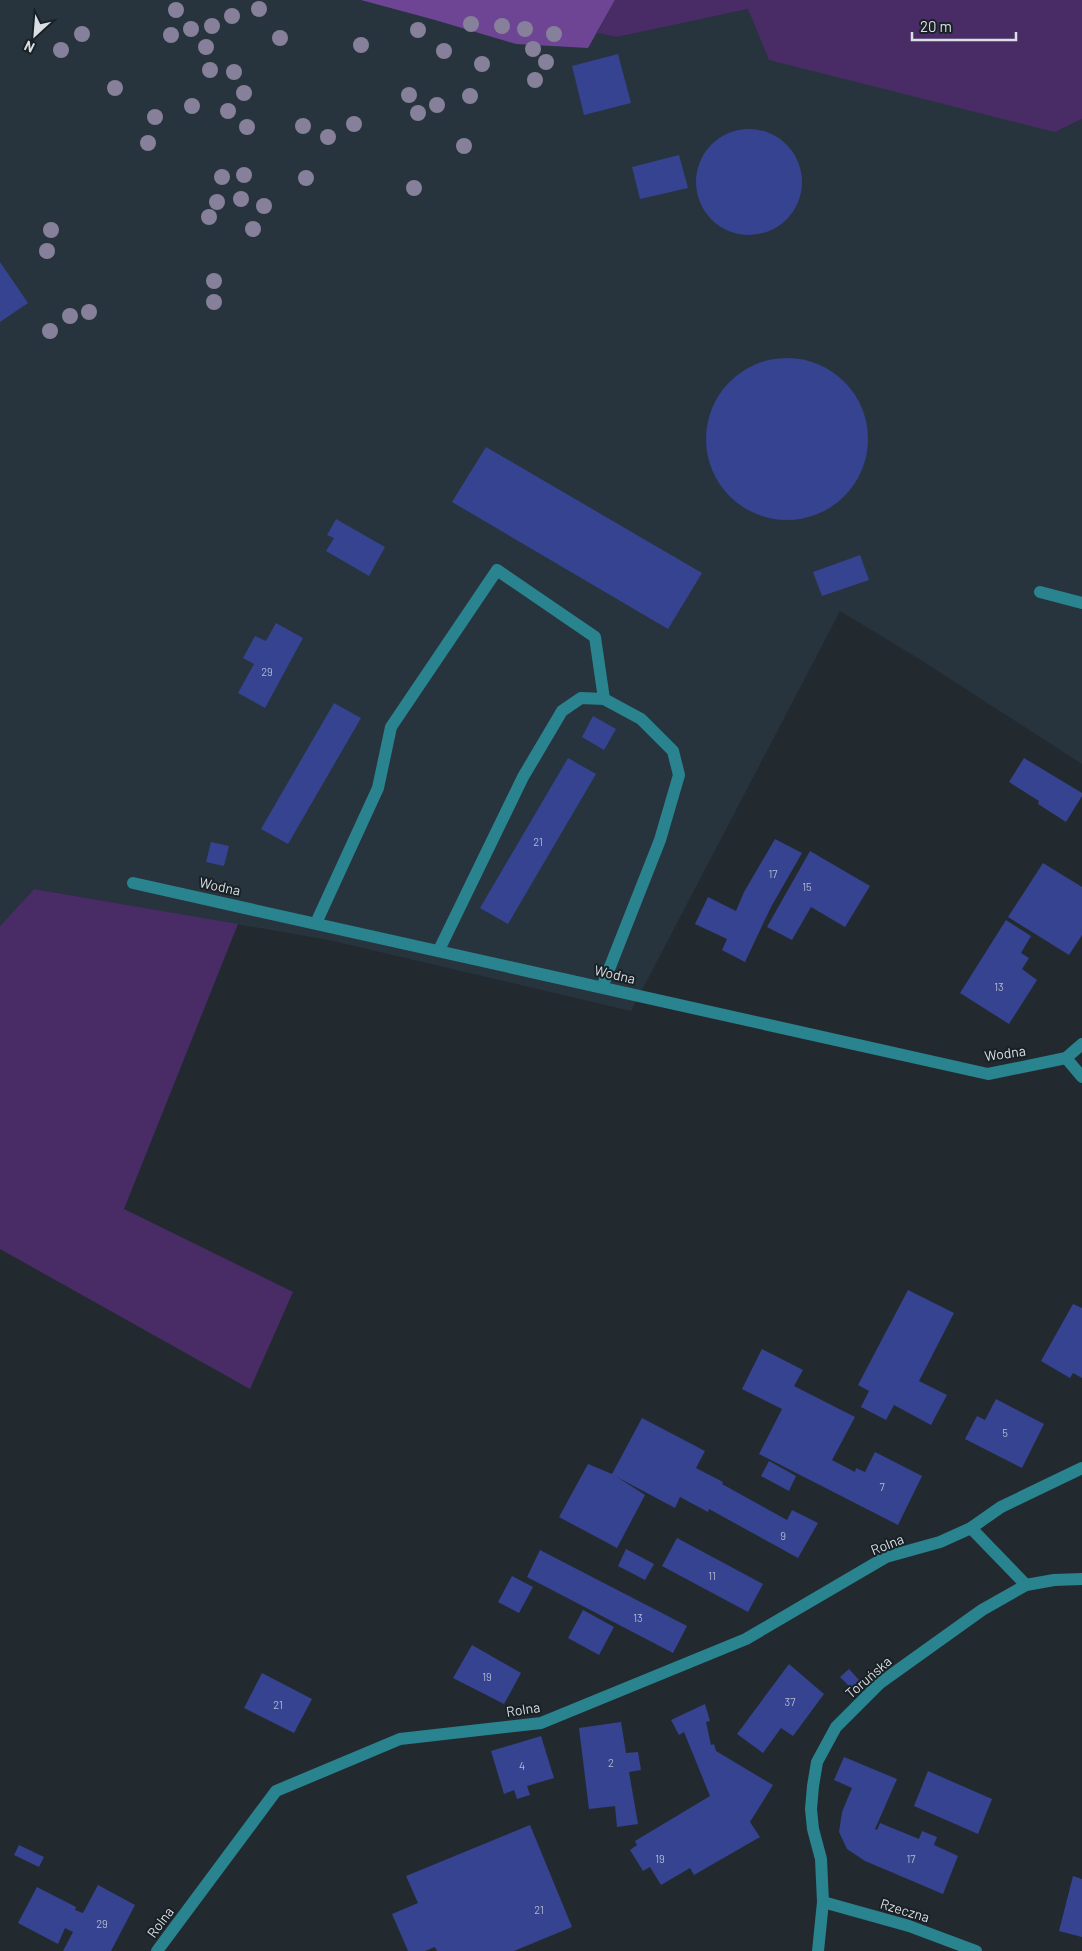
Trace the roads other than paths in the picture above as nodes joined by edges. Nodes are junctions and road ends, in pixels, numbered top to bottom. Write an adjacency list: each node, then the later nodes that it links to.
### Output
1 (1040, 592): 2 (street)
2 (1082, 603)
3 (604, 699): 5 (street); 6 (street); 7 (street)
4 (133, 883): 5 (street, Wodna)
5 (316, 923): 6 (street, Wodna)
6 (439, 950): 7 (street, Wodna)
7 (602, 987): 9 (street, Wodna)
8 (1082, 1044): 9 (street)
9 (1066, 1058): 10 (street)
10 (1082, 1077)
11 (1082, 1468): 12 (street, Rolna)
12 (971, 1528): 14 (street); 16 (street, Rolna)
13 (1082, 1579): 14 (street, Toruńska)
14 (1026, 1585): 15 (street, Toruńska)
15 (823, 1902): 17 (street, Toruńska); 18 (street, Rzeczna)
16 (157, 1951)
17 (818, 1951)
18 (976, 1951)

